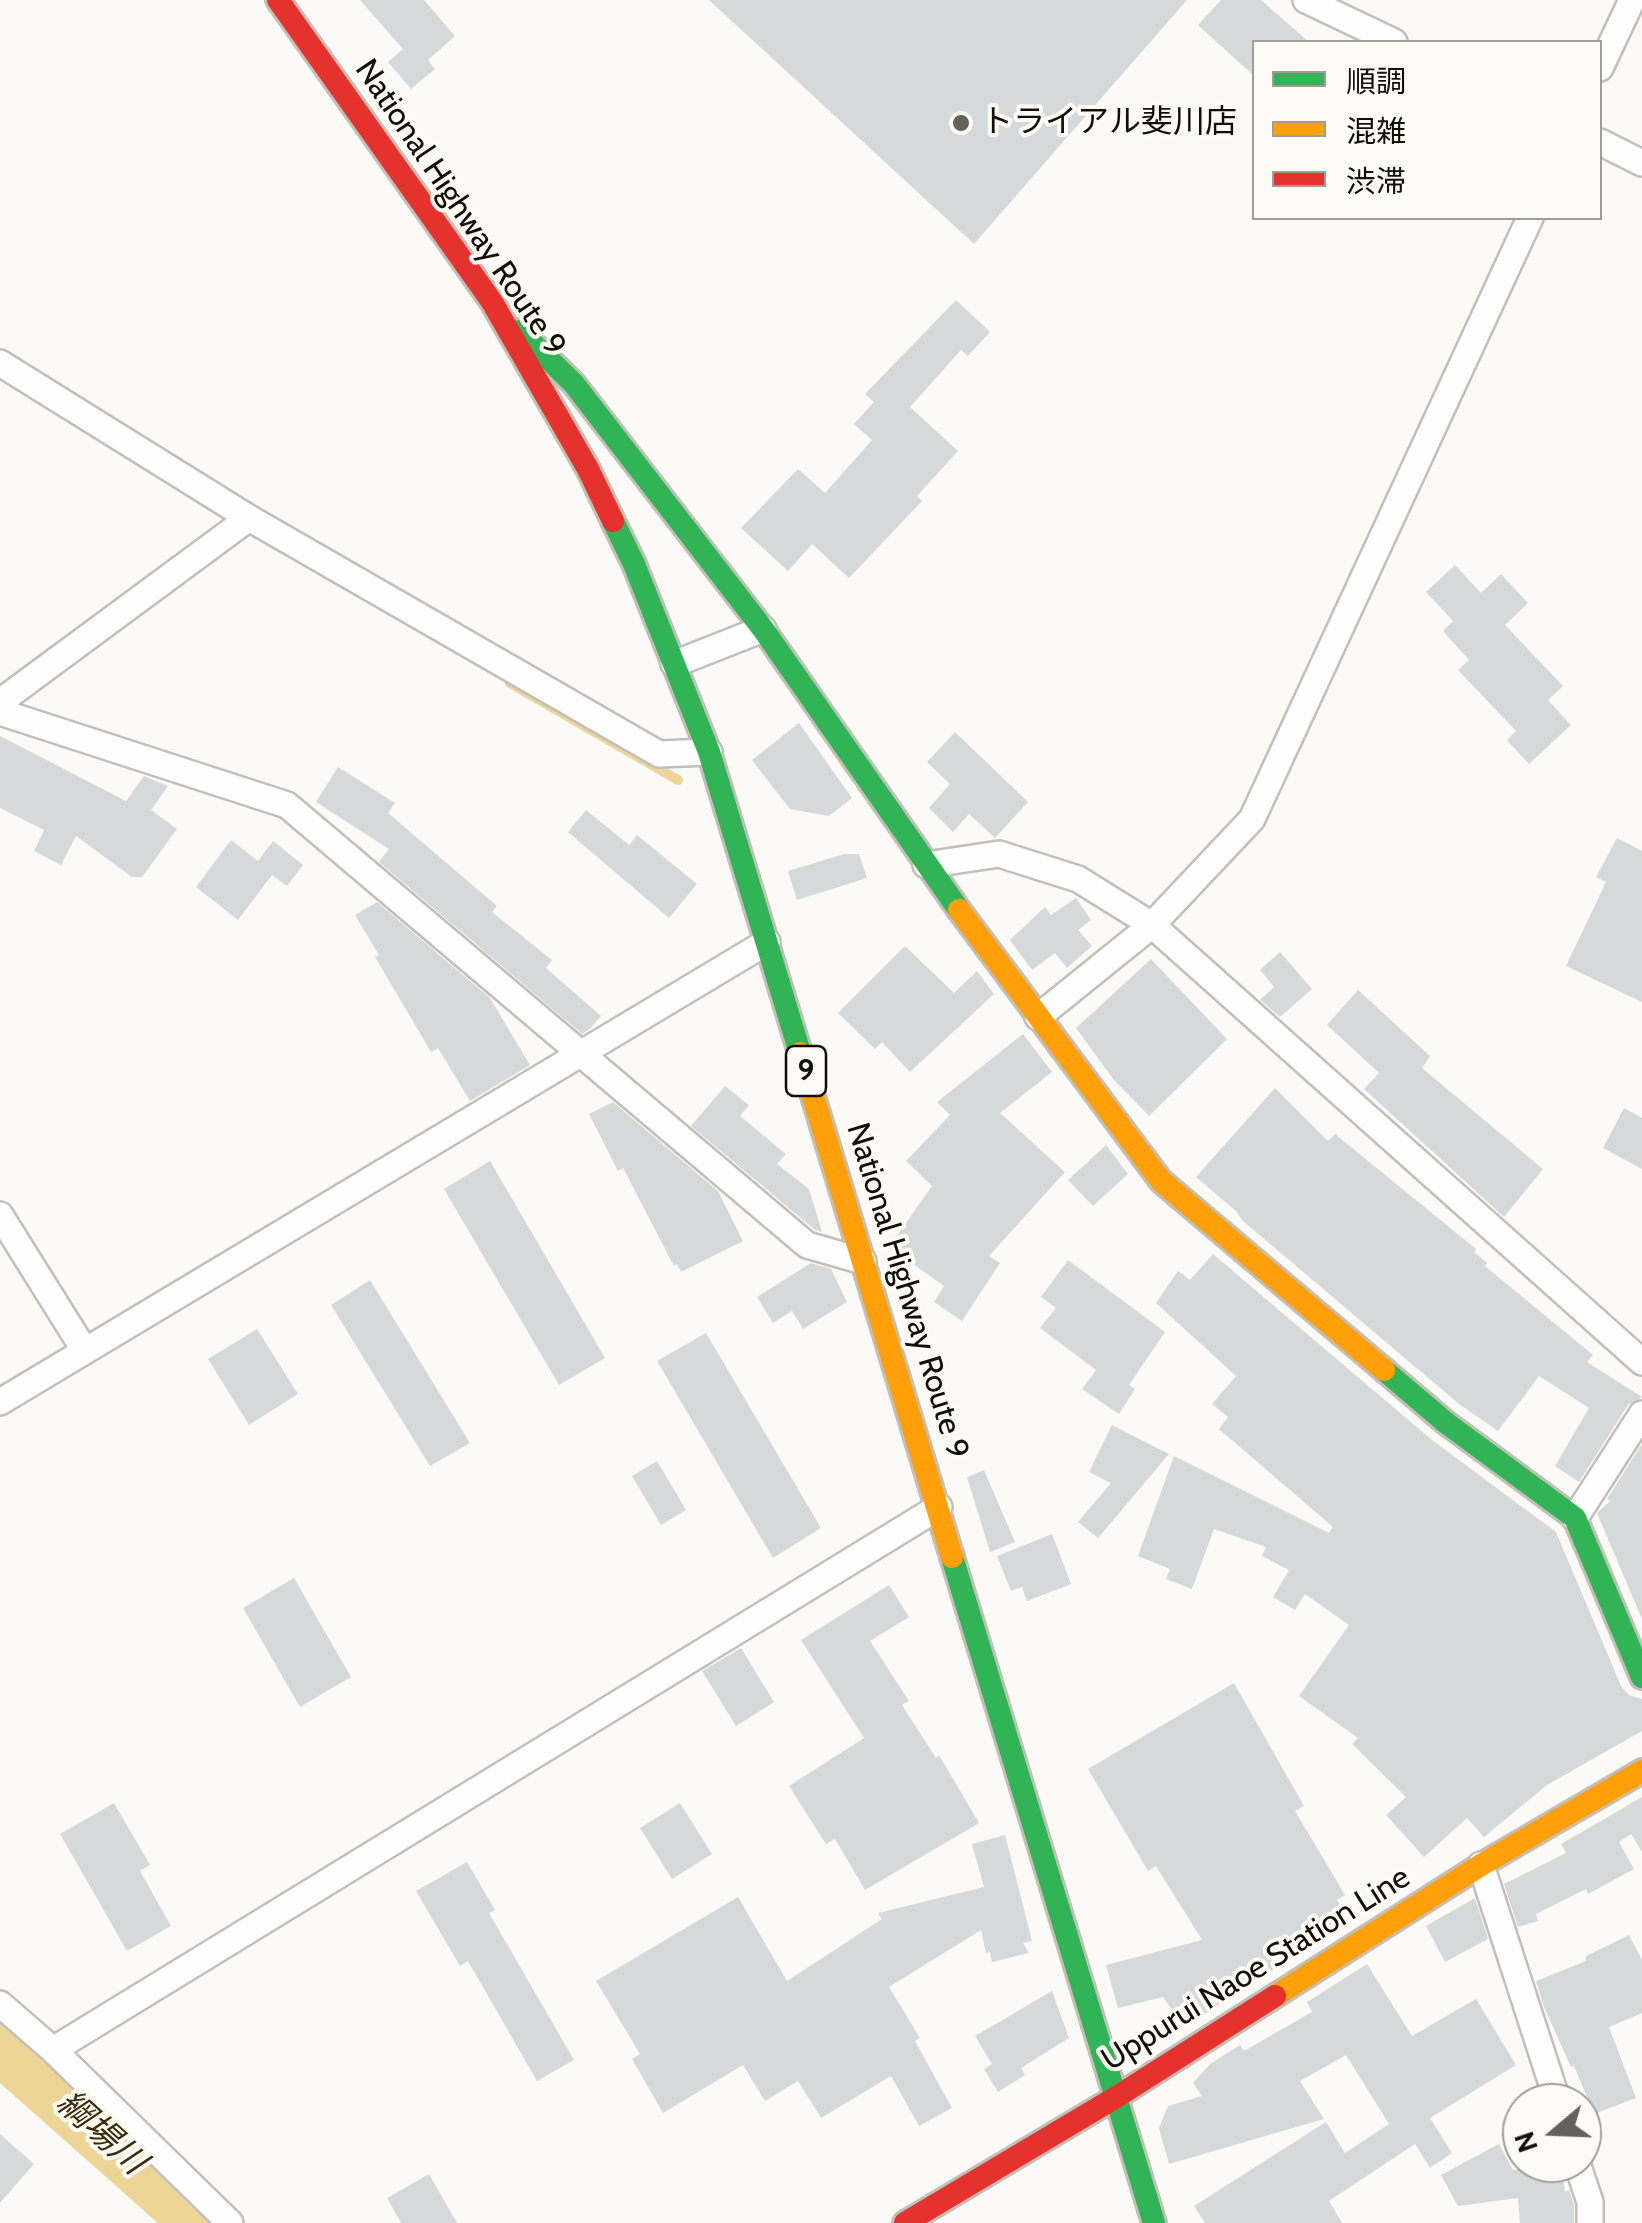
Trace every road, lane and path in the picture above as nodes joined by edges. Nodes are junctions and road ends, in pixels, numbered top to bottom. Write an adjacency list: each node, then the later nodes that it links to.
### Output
1 (278, 0): 9 (main road, National Highway Route 9 / 9)
2 (1306, 0): 4 (street)
3 (1632, 0): 5 (street)
4 (1390, 40)
5 (1602, 64)
6 (1602, 143): 7 (street)
7 (1642, 163)
8 (1529, 220): 18 (street)
9 (492, 302): 12 (main road); 13 (main road, National Highway Route 9 / 9)
10 (0, 363): 11 (street)
11 (248, 518): 14 (street); 16 (street)
12 (763, 630): 13 (street); 17 (main road)
13 (674, 664): 16 (main road, National Highway Route 9 / 9)
14 (0, 702)
15 (0, 712): 21 (street)
16 (709, 752): 19 (main road, National Highway Route 9 / 9)
17 (926, 865): 18 (street); 20 (main road)
18 (1152, 924): 20 (street); 25 (street)
19 (767, 942): 21 (street); 23 (main road, National Highway Route 9 / 9)
20 (1038, 1016): 29 (main road)
21 (581, 1051): 23 (street); 24 (street)
22 (0, 1215): 24 (street)
23 (863, 1261): 28 (main road, National Highway Route 9 / 9)
24 (85, 1351): 26 (street)
25 (1642, 1362)
26 (0, 1402)
27 (1642, 1414): 29 (street)
28 (939, 1507): 34 (street); 36 (main road, National Highway Route 9 / 9)
29 (1575, 1518): 30 (main road)
30 (1642, 1678)
31 (1642, 1771): 32 (main road, Uppurui Naoe Station Line)
32 (1481, 1865): 35 (street); 36 (main road, Uppurui Naoe Station Line)
33 (0, 2004): 34 (street)
34 (53, 2050): 38 (street)
35 (1552, 2083)
36 (1118, 2096): 39 (main road, Uppurui Naoe Station Line); 40 (main road, National Highway Route 9 / 9)
37 (1584, 2183): 41 (street)
38 (230, 2223)
39 (905, 2223)
40 (1154, 2223)
41 (1590, 2223)

